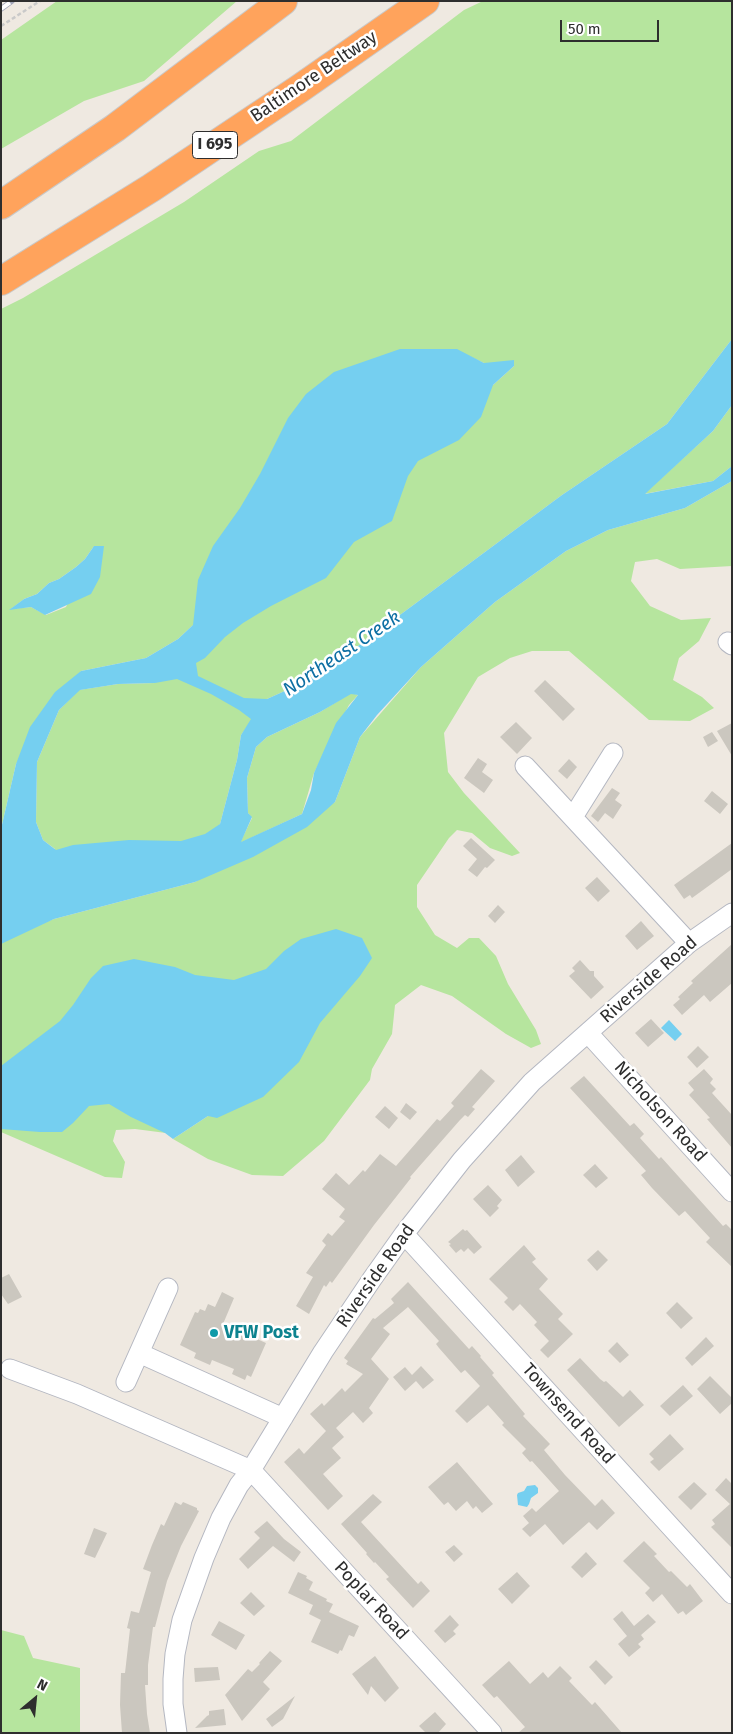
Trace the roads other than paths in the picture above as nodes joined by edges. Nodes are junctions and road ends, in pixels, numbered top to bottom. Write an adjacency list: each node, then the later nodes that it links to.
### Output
1 (283, 1): 3 (highway)
2 (425, 1): 4 (highway, Baltimore Beltway / I 695)
3 (1, 205)
4 (1, 281)
5 (612, 753): 7 (street)
6 (525, 766): 7 (street)
7 (573, 818): 9 (street)
8 (732, 913): 9 (street, Riverside Road)
9 (689, 943): 10 (street, Riverside Road)
10 (588, 1033): 11 (street, Nicholson Road); 12 (street, Riverside Road)
11 (732, 1192)
12 (404, 1234): 17 (street, Riverside Road); 19 (street, Townsend Road)
13 (168, 1288): 14 (street)
14 (139, 1353): 16 (street); 17 (street)
15 (10, 1369): 18 (street)
16 (126, 1382)
17 (283, 1418): 18 (street, Riverside Road)
18 (251, 1470): 20 (street, Riverside Road); 21 (street, Poplar Road)
19 (732, 1594)
20 (177, 1733)
21 (492, 1733)

